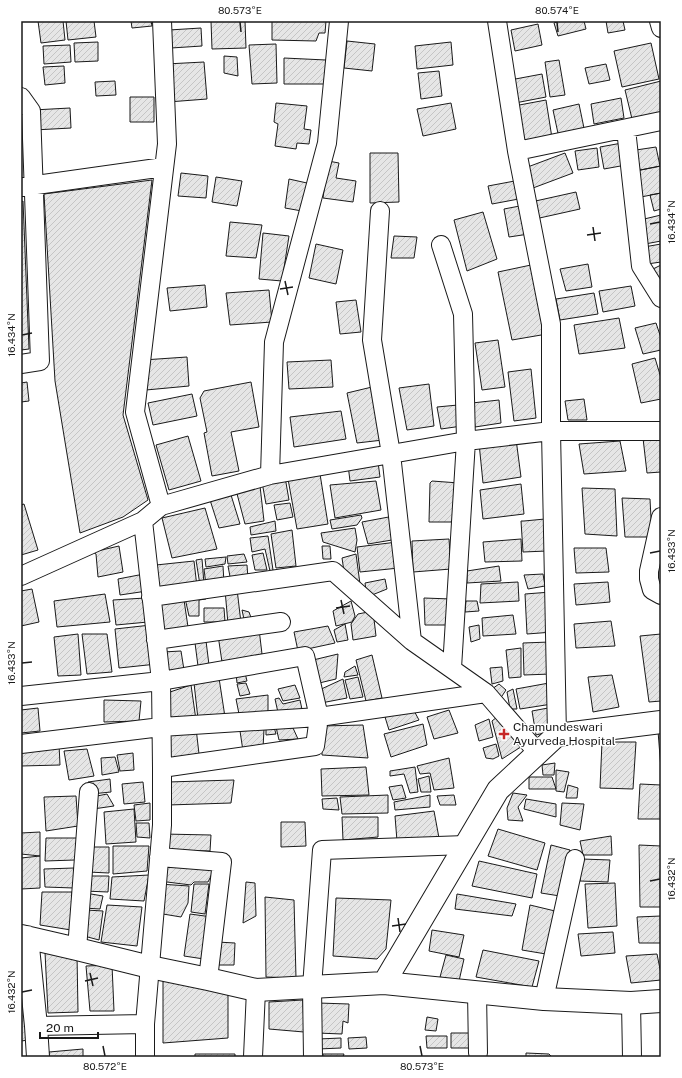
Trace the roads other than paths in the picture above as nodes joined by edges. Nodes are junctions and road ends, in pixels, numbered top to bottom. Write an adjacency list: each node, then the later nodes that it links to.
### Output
1 (162, 21): 10 (street)
2 (340, 21): 20 (street)
3 (497, 21): 9 (street)
4 (659, 21): 5 (street)
5 (661, 28)
6 (21, 96): 11 (street)
7 (661, 121): 8 (street)
8 (626, 129): 9 (street); 14 (street)
9 (517, 151): 16 (street)
10 (164, 167): 11 (street); 21 (street)
11 (27, 186): 15 (street)
12 (380, 211): 19 (street)
13 (441, 245): 18 (street)
14 (661, 298)
15 (21, 364)
16 (551, 431): 17 (street); 18 (street); 37 (street)
17 (661, 431)
18 (466, 441): 19 (street); 30 (street)
19 (391, 454): 20 (street); 29 (street)
20 (270, 476): 21 (street)
21 (161, 506): 23 (street)
22 (661, 518): 25 (street)
23 (143, 522): 24 (street); 26 (street)
24 (21, 576)
25 (661, 595)
26 (151, 597): 28 (street); 29 (street)
27 (281, 622): 28 (street)
28 (156, 640): 31 (street)
29 (412, 641): 30 (street)
30 (452, 668): 32 (street)
31 (161, 681): 33 (street); 34 (street); 36 (street)
32 (486, 693): 34 (street); 39 (street)
33 (21, 696)
34 (319, 717): 36 (street); 40 (street)
35 (661, 722): 37 (street)
36 (161, 727): 38 (street); 40 (street)
37 (557, 735): 39 (street)
38 (21, 744)
39 (538, 753): 42 (street)
40 (162, 768): 43 (street)
41 (88, 792): 46 (street)
42 (466, 844): 49 (street); 50 (street)
43 (159, 856): 47 (street); 48 (street)
44 (575, 859): 53 (street)
45 (24, 936): 46 (street); 57 (street)
46 (78, 949): 47 (street)
47 (150, 967): 48 (street); 56 (street)
48 (208, 979): 51 (street)
49 (384, 983): 50 (street); 52 (street)
50 (312, 987): 51 (street); 62 (street)
51 (256, 990): 61 (street)
52 (477, 992): 53 (street); 58 (street)
53 (544, 999): 55 (street)
54 (661, 1001): 55 (street)
55 (631, 1003): 63 (street)
56 (145, 1024): 57 (street); 60 (street)
57 (36, 1026): 59 (street)
58 (478, 1053)
59 (38, 1057)
60 (145, 1057)
61 (253, 1057)
62 (313, 1057)
63 (632, 1057)

